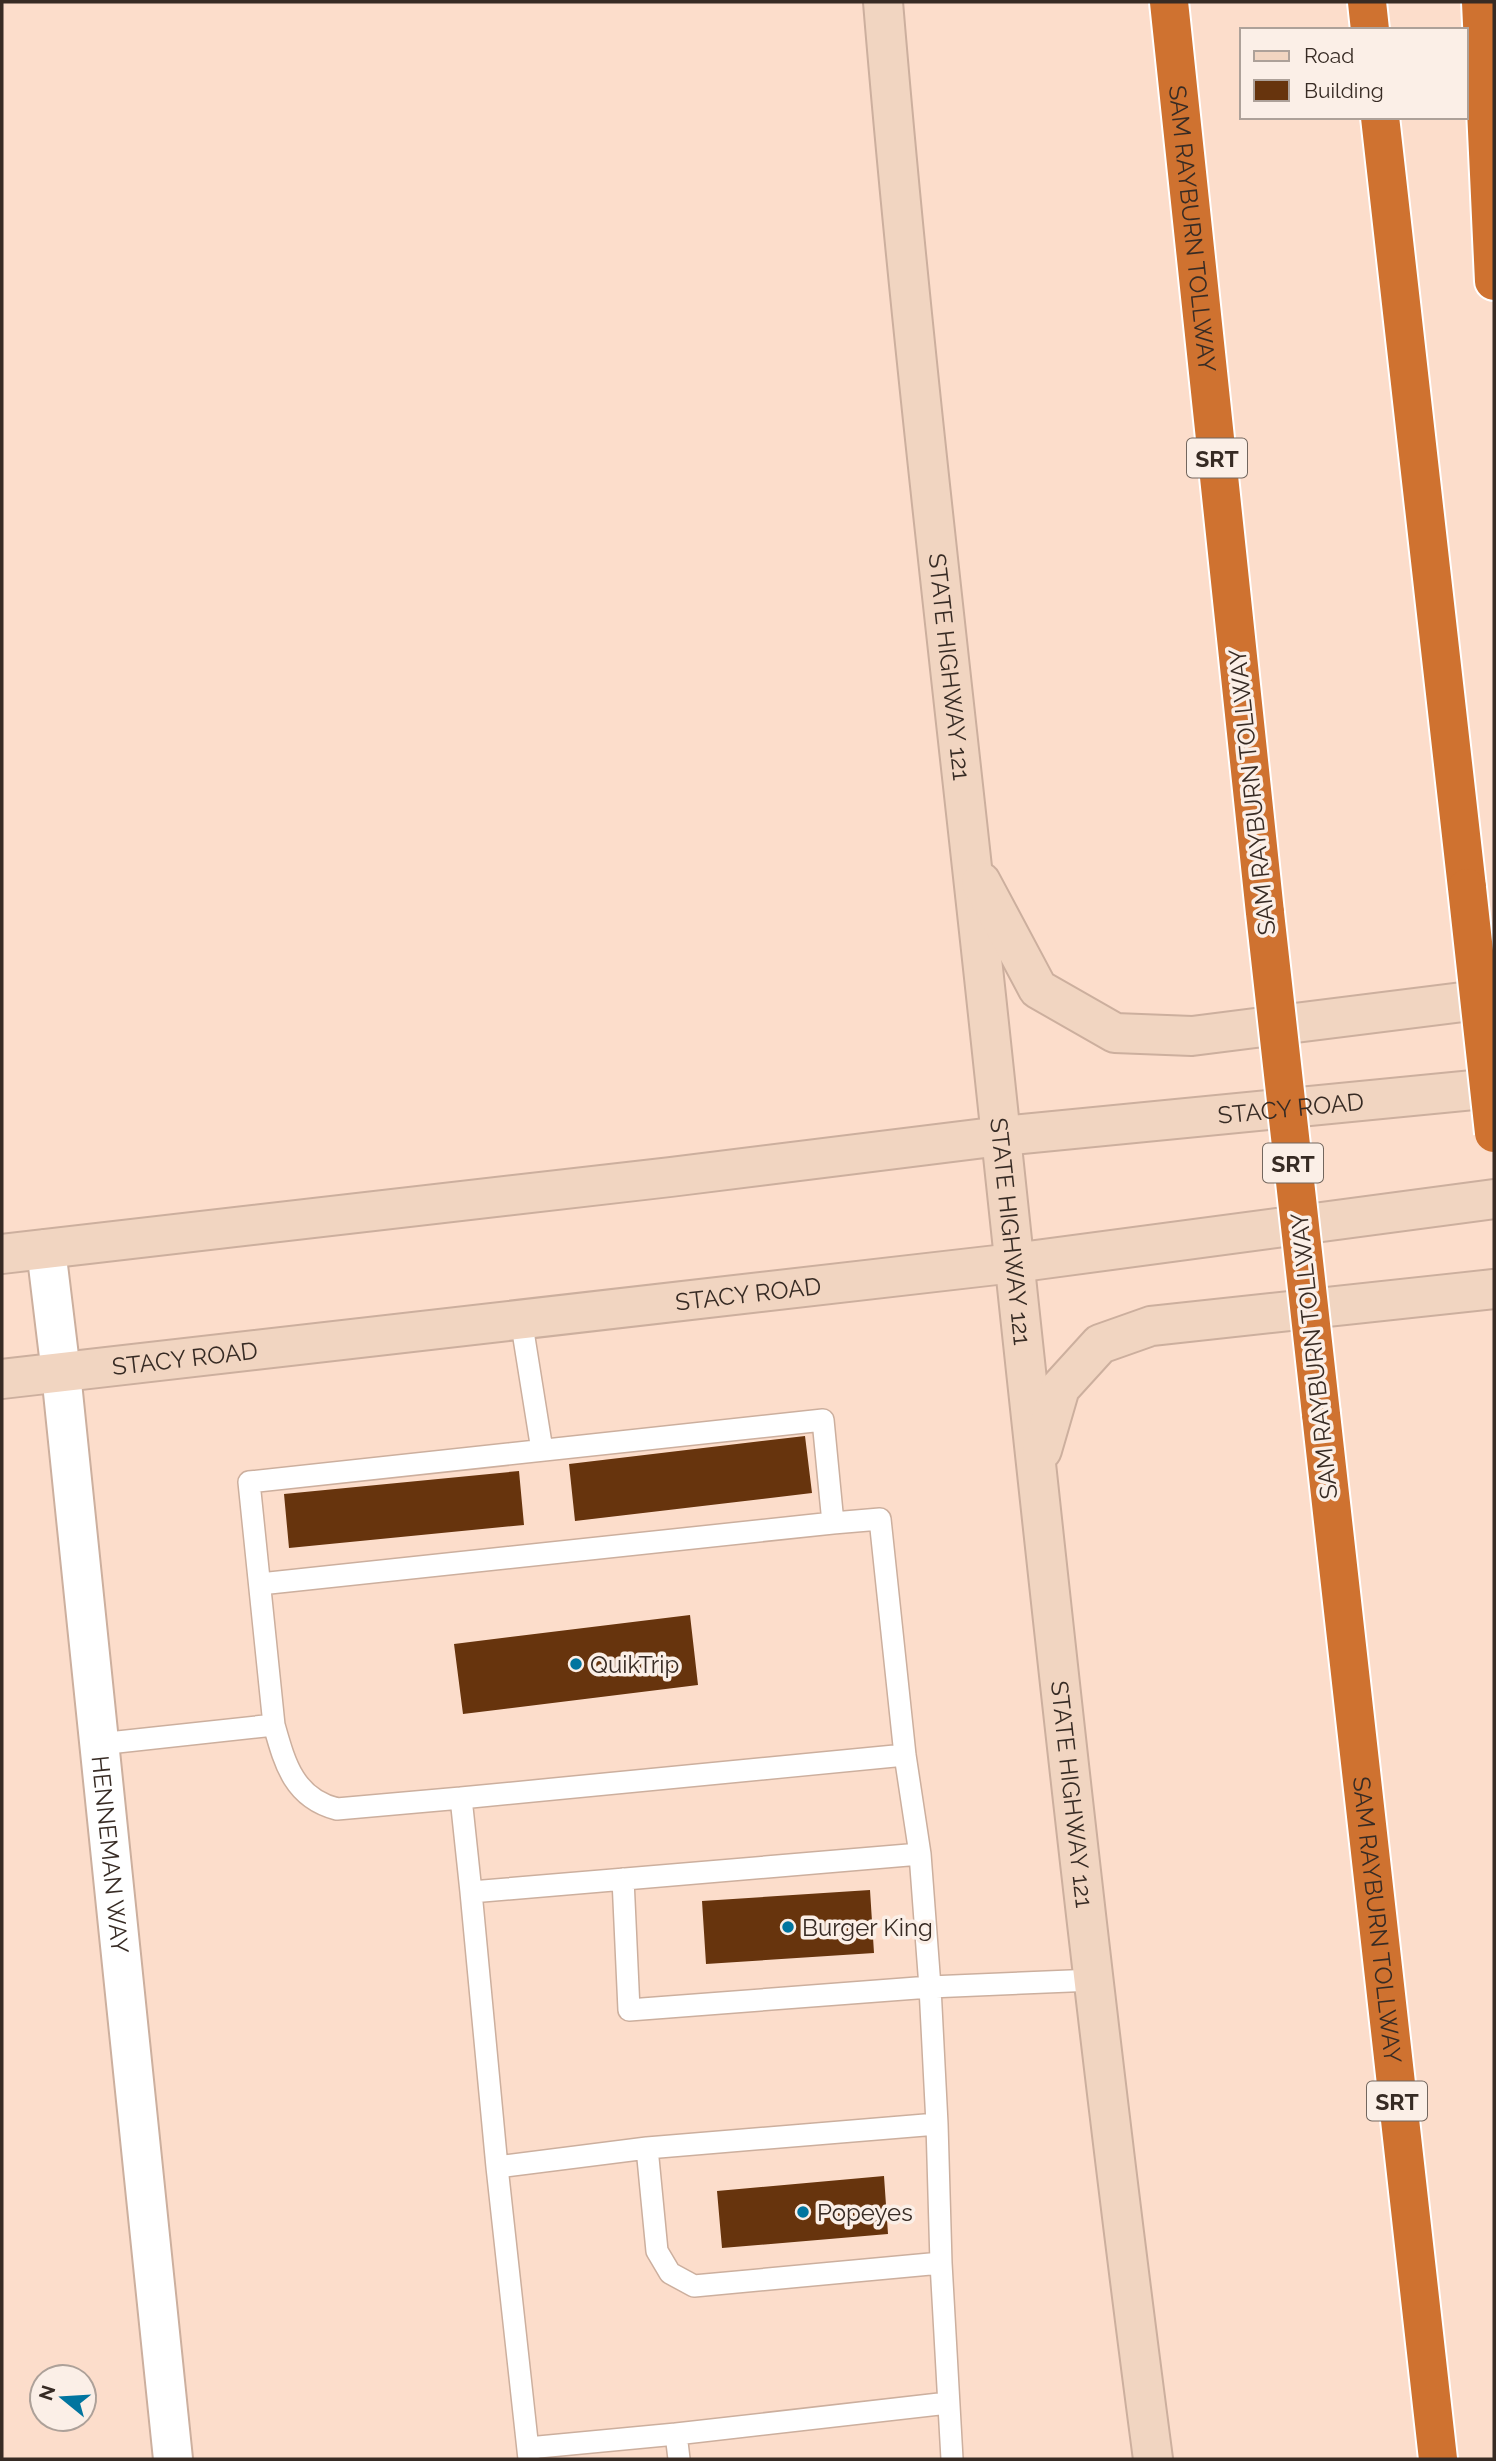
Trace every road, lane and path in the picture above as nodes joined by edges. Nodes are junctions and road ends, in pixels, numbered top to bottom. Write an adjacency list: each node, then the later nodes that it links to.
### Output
1 (883, 2): 8 (main road, STATE HIGHWAY 121)
2 (1169, 2): 38 (highway, SAM RAYBURN TOLLWAY / SRT, bridge)
3 (1367, 2): 5 (highway)
4 (1481, 2): 7 (highway)
5 (1370, 28)
6 (1380, 119): 11 (highway, bridge)
7 (1494, 281)
8 (972, 865): 9 (main road); 12 (main road, STATE HIGHWAY 121)
9 (1494, 998)
10 (1494, 1088): 12 (main road, STACY ROAD)
11 (1494, 1133)
12 (1001, 1136): 14 (main road, STACY ROAD); 16 (main road, STATE HIGHWAY 121)
13 (1494, 1199): 16 (main road, STACY ROAD)
14 (46, 1249): 15 (main road, STACY ROAD); 19 (street, HENNEMAN WAY)
15 (2, 1254)
16 (1014, 1263): 18 (main road, STACY ROAD); 22 (main road, STATE HIGHWAY 121)
17 (1494, 1289): 22 (main road)
18 (521, 1319): 19 (main road, STACY ROAD); 21 (lane)
19 (61, 1373): 20 (main road, STACY ROAD); 26 (street, HENNEMAN WAY)
20 (2, 1379)
21 (542, 1450): 23 (lane); 24 (lane)
22 (1037, 1469): 32 (main road, STATE HIGHWAY 121)
23 (833, 1523): 24 (lane); 27 (lane)
24 (260, 1584): 25 (lane)
25 (274, 1725): 26 (lane); 28 (lane)
26 (99, 1744): 42 (street, HENNEMAN WAY)
27 (905, 1755): 28 (lane); 29 (lane)
28 (461, 1798): 31 (lane)
29 (920, 1854): 30 (lane); 33 (lane)
30 (623, 1879): 31 (lane); 33 (lane)
31 (471, 1892): 36 (lane)
32 (1094, 1980): 33 (lane); 45 (main road, STATE HIGHWAY 121)
33 (930, 1987): 34 (lane)
34 (937, 2124): 35 (lane); 37 (lane)
35 (647, 2148): 36 (lane); 37 (lane)
36 (496, 2167): 41 (lane)
37 (941, 2263): 39 (lane)
38 (1428, 2372): 46 (highway); 47 (highway, SAM RAYBURN TOLLWAY / SRT)
39 (948, 2403): 40 (lane); 44 (lane)
40 (676, 2434): 41 (lane); 43 (lane)
41 (529, 2453)
42 (173, 2459)
43 (679, 2459)
44 (952, 2459)
45 (1153, 2459)
46 (1426, 2459)
47 (1438, 2459)

